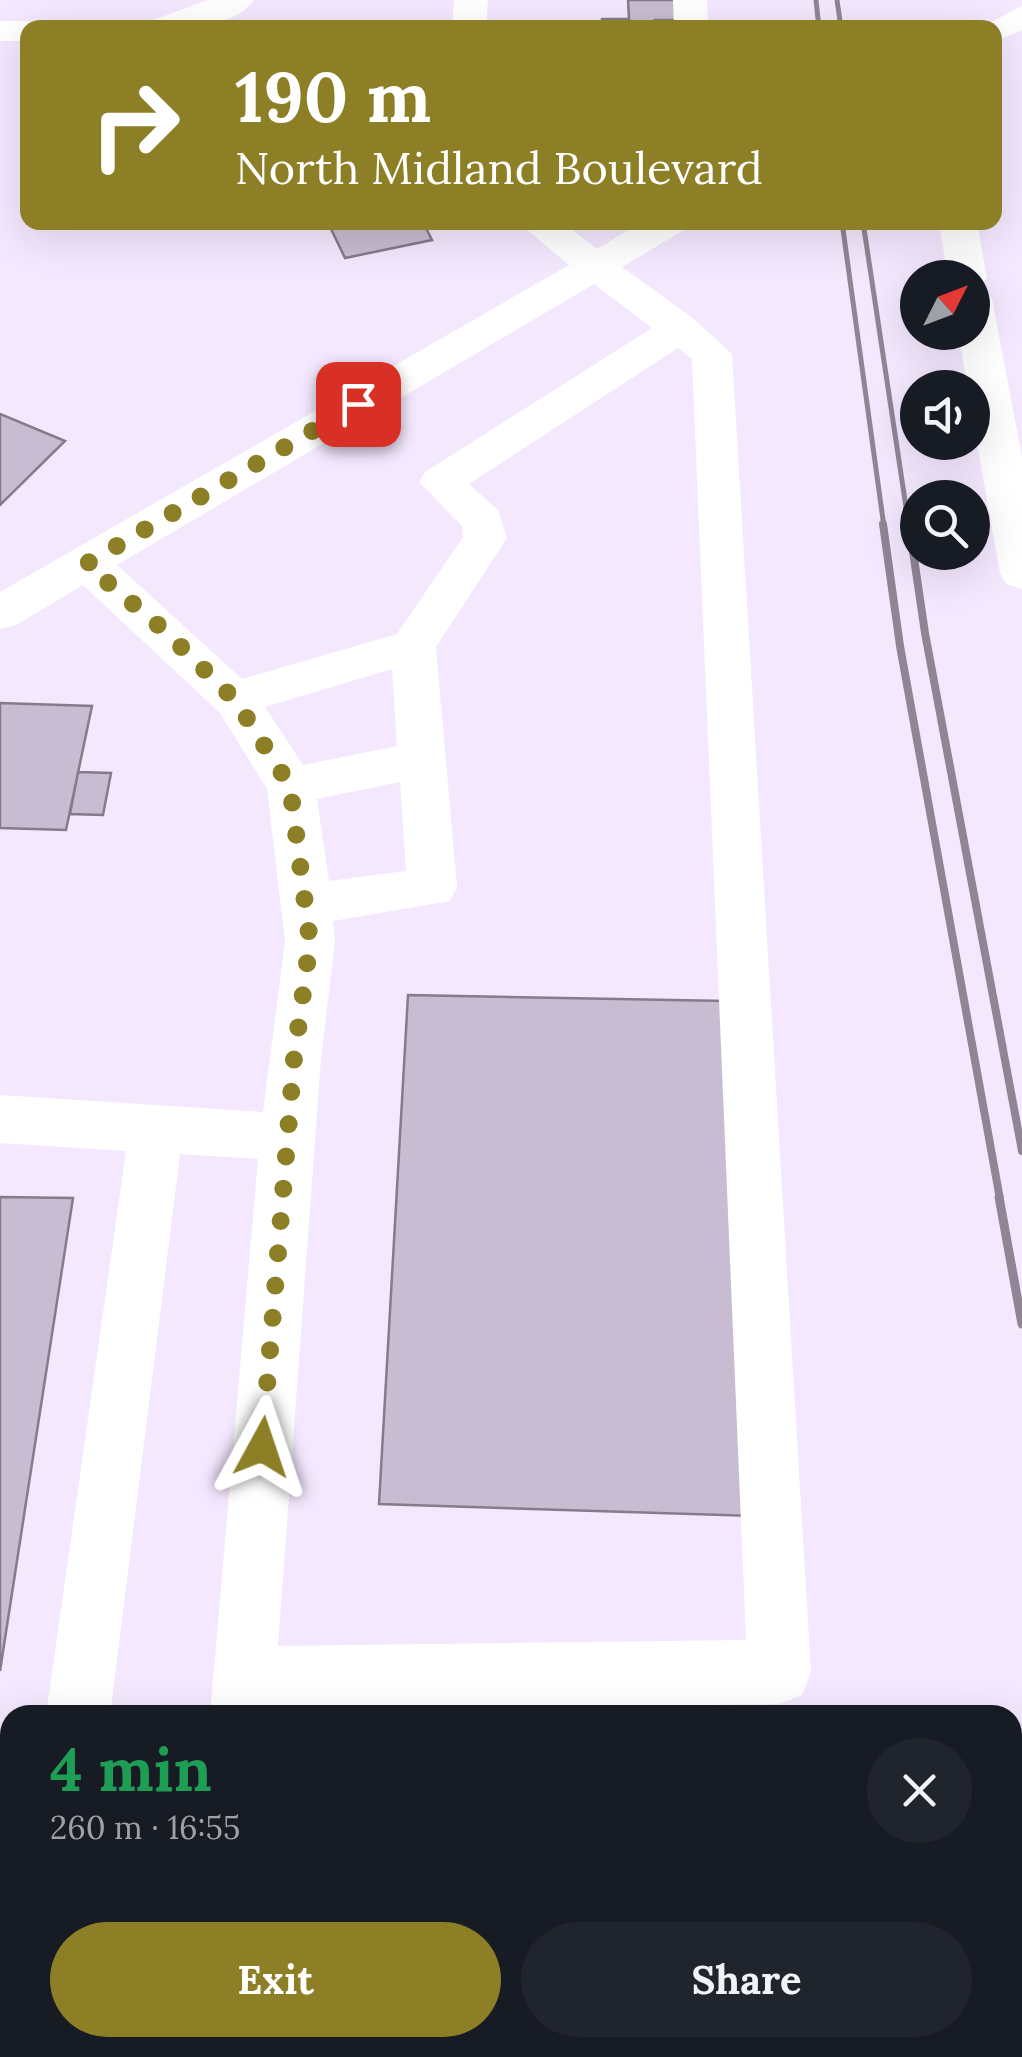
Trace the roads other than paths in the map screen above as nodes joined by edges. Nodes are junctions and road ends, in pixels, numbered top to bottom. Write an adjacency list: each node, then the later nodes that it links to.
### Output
1 (238, 0): 2 (street)
2 (192, 20)
3 (548, 230): 7 (street)
4 (657, 230): 7 (street)
5 (959, 230): 6 (street)
6 (965, 260)
7 (598, 265): 8 (street); 10 (street)
8 (680, 328): 13 (street); 21 (street)
9 (981, 350): 11 (street)
10 (86, 564): 12 (street); 14 (street)
11 (1022, 573)
12 (0, 613)
13 (414, 646): 14 (street); 15 (street)
14 (234, 699): 16 (street)
15 (422, 760): 16 (street); 17 (street)
16 (290, 786): 17 (street)
17 (306, 906): 20 (street)
18 (0, 1119): 19 (street)
19 (156, 1129): 20 (street); 22 (street)
20 (287, 1137): 21 (street)
21 (242, 1697)
22 (79, 1705)

